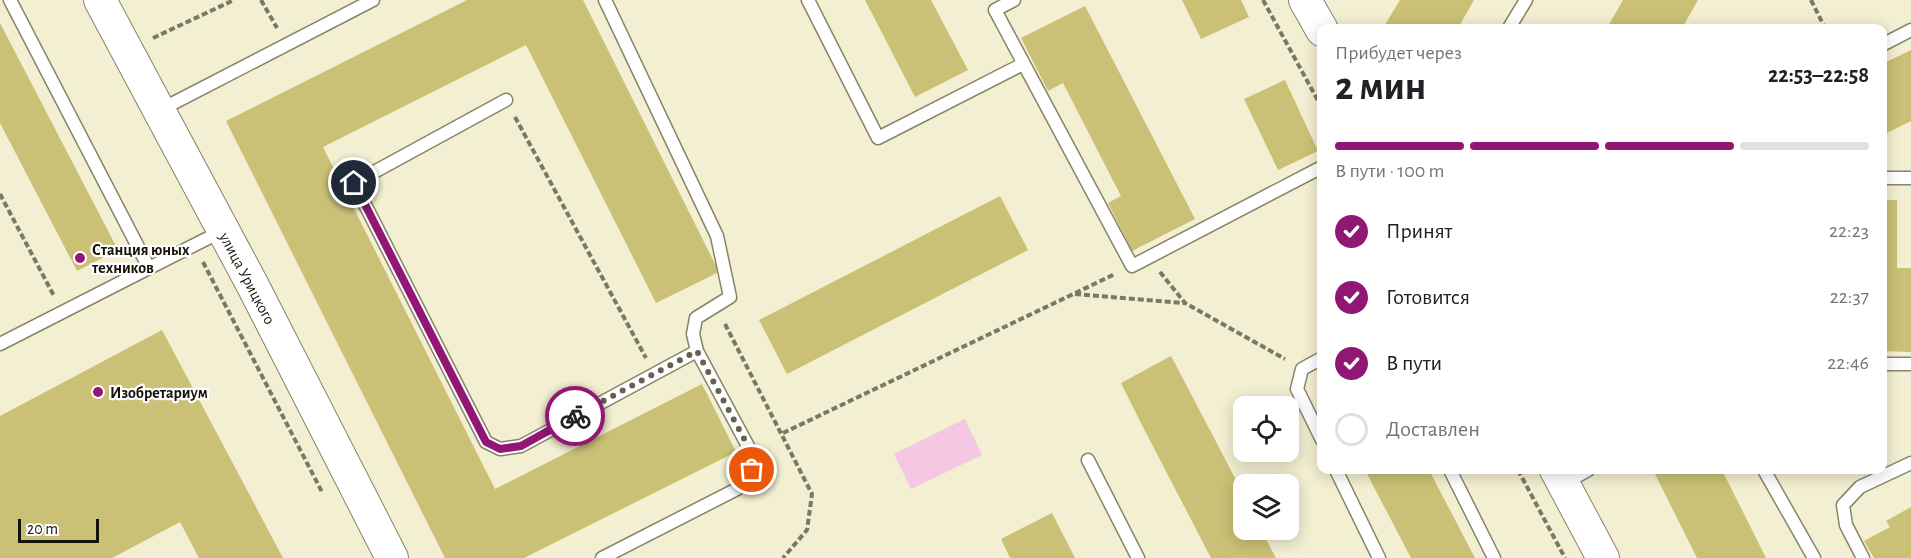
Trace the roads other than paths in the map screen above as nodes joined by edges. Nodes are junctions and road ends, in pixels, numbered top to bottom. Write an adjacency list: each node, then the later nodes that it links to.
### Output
1 (10, 0): 20 (lane)
2 (100, 0): 15 (street, улица Урицкого)
3 (373, 0): 15 (lane)
4 (605, 0): 22 (lane)
5 (808, 0): 13 (lane)
6 (1014, 0): 13 (lane)
7 (1305, 0): 9 (street)
8 (1526, 0): 10 (lane)
9 (1319, 24)
10 (1511, 24)
11 (1911, 30): 12 (lane)
12 (1887, 42)
13 (1023, 64): 16 (lane)
14 (506, 100): 22 (lane)
15 (159, 110): 19 (street, улица Урицкого)
16 (1317, 170)
17 (1887, 178): 18 (lane)
18 (1911, 178)
19 (223, 231): 20 (lane); 33 (street, улица Урицкого)
20 (149, 268): 21 (lane)
21 (0, 344)
22 (697, 351): 34 (lane)
23 (1317, 361): 26 (lane)
24 (1887, 364): 25 (lane)
25 (1911, 364)
26 (1317, 430)
27 (1088, 460): 35 (lane)
28 (1911, 463): 40 (lane)
29 (1338, 474): 36 (lane)
30 (1452, 474): 37 (lane)
31 (1569, 474): 38 (street)
32 (1766, 474): 39 (lane)
33 (392, 558)
34 (602, 558)
35 (1138, 558)
36 (1379, 558)
37 (1494, 558)
38 (1603, 558)
39 (1814, 558)
40 (1863, 558)

